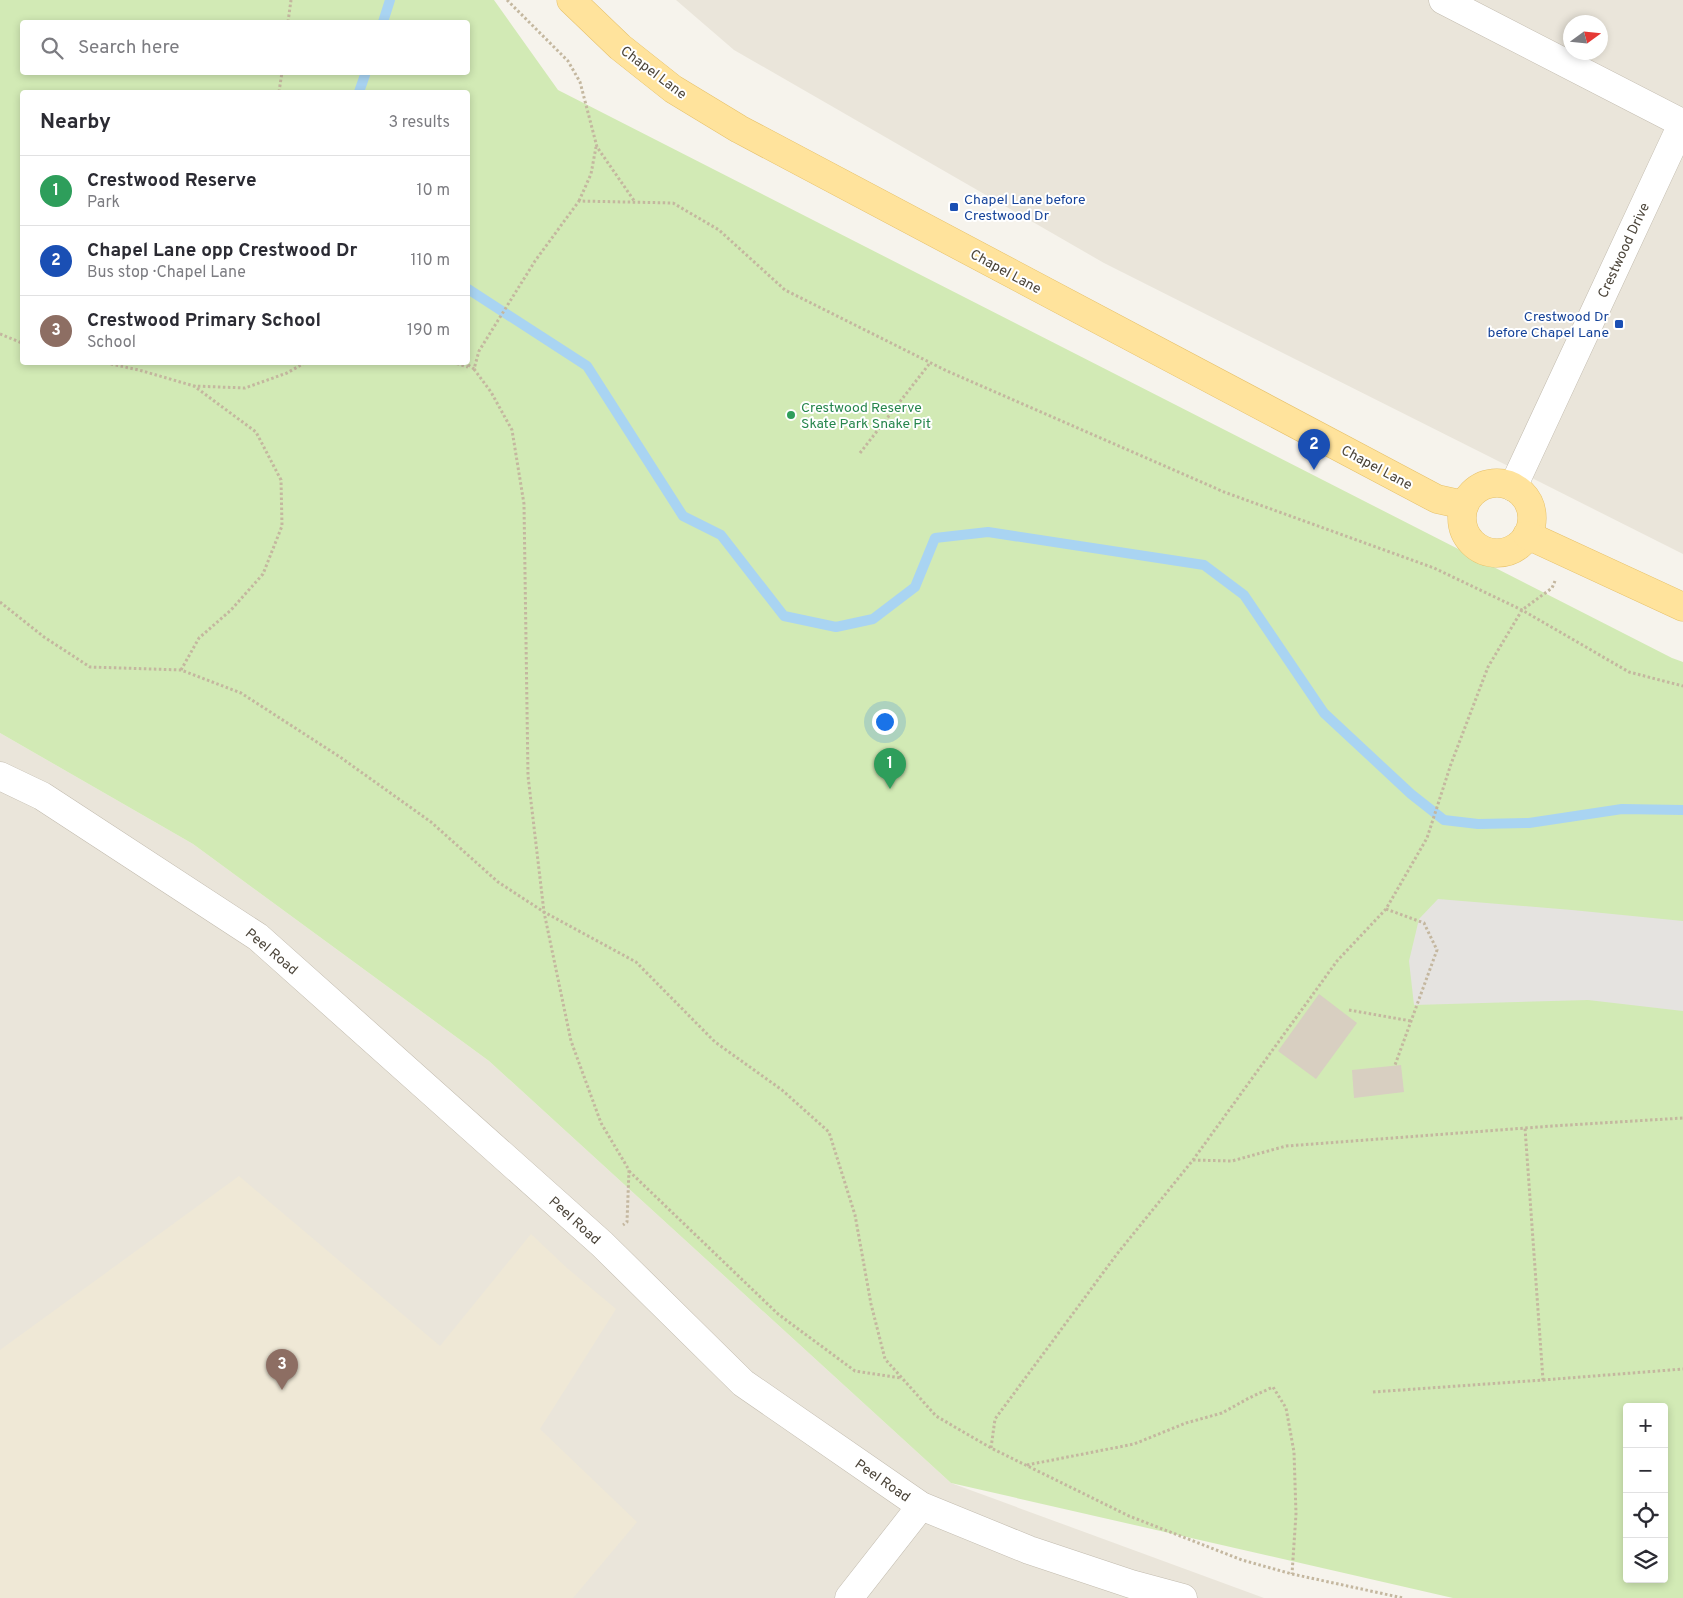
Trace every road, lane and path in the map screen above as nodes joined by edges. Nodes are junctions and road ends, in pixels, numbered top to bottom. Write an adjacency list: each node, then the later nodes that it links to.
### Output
1 (291, 0): 5 (path)
2 (507, 0): 9 (path)
3 (571, 0): 23 (main road, Chapel Lane)
4 (1444, 0): 8 (street)
5 (288, 20)
6 (282, 75): 7 (path)
7 (279, 90)
8 (1683, 123): 22 (street, Crestwood Drive)
9 (597, 147): 10 (path); 11 (path)
10 (579, 201): 11 (path); 19 (path)
11 (635, 202): 14 (path)
12 (0, 334): 13 (path)
13 (20, 342)
14 (930, 363): 21 (path); 28 (path)
15 (115, 365): 20 (path)
16 (301, 365): 20 (path)
17 (461, 365): 19 (path)
18 (468, 365): 19 (path)
19 (474, 369): 33 (path)
20 (194, 386): 29 (path)
21 (860, 453)
22 (1513, 487): 23 (main road); 24 (main road)
23 (1464, 506): 24 (main road)
24 (1527, 535): 25 (main road)
25 (1568, 553): 27 (main road); 28 (path)
26 (0, 602): 29 (path)
27 (1683, 607)
28 (1522, 610): 30 (path); 32 (path)
29 (180, 670): 33 (path)
30 (1683, 686)
31 (0, 776): 41 (street, Peel Road)
32 (1386, 909): 35 (path); 39 (path)
33 (544, 912): 40 (path); 43 (path)
34 (1349, 1010): 35 (path)
35 (1411, 1021): 36 (path)
36 (1395, 1064)
37 (1683, 1118): 38 (path)
38 (1525, 1128): 39 (path); 44 (path)
39 (1193, 1160): 46 (path)
40 (629, 1170): 41 (path); 43 (path)
41 (602, 1244): 48 (street, Peel Road)
42 (1683, 1368): 44 (path)
43 (902, 1378): 46 (path)
44 (1543, 1380): 45 (path)
45 (1373, 1392)
46 (991, 1448): 47 (path)
47 (1027, 1465): 49 (path); 49 (path)
48 (921, 1506): 50 (street); 51 (street, Peel Road)
49 (1292, 1574): 52 (path)
50 (849, 1598)
51 (1183, 1598)
52 (1403, 1598)

